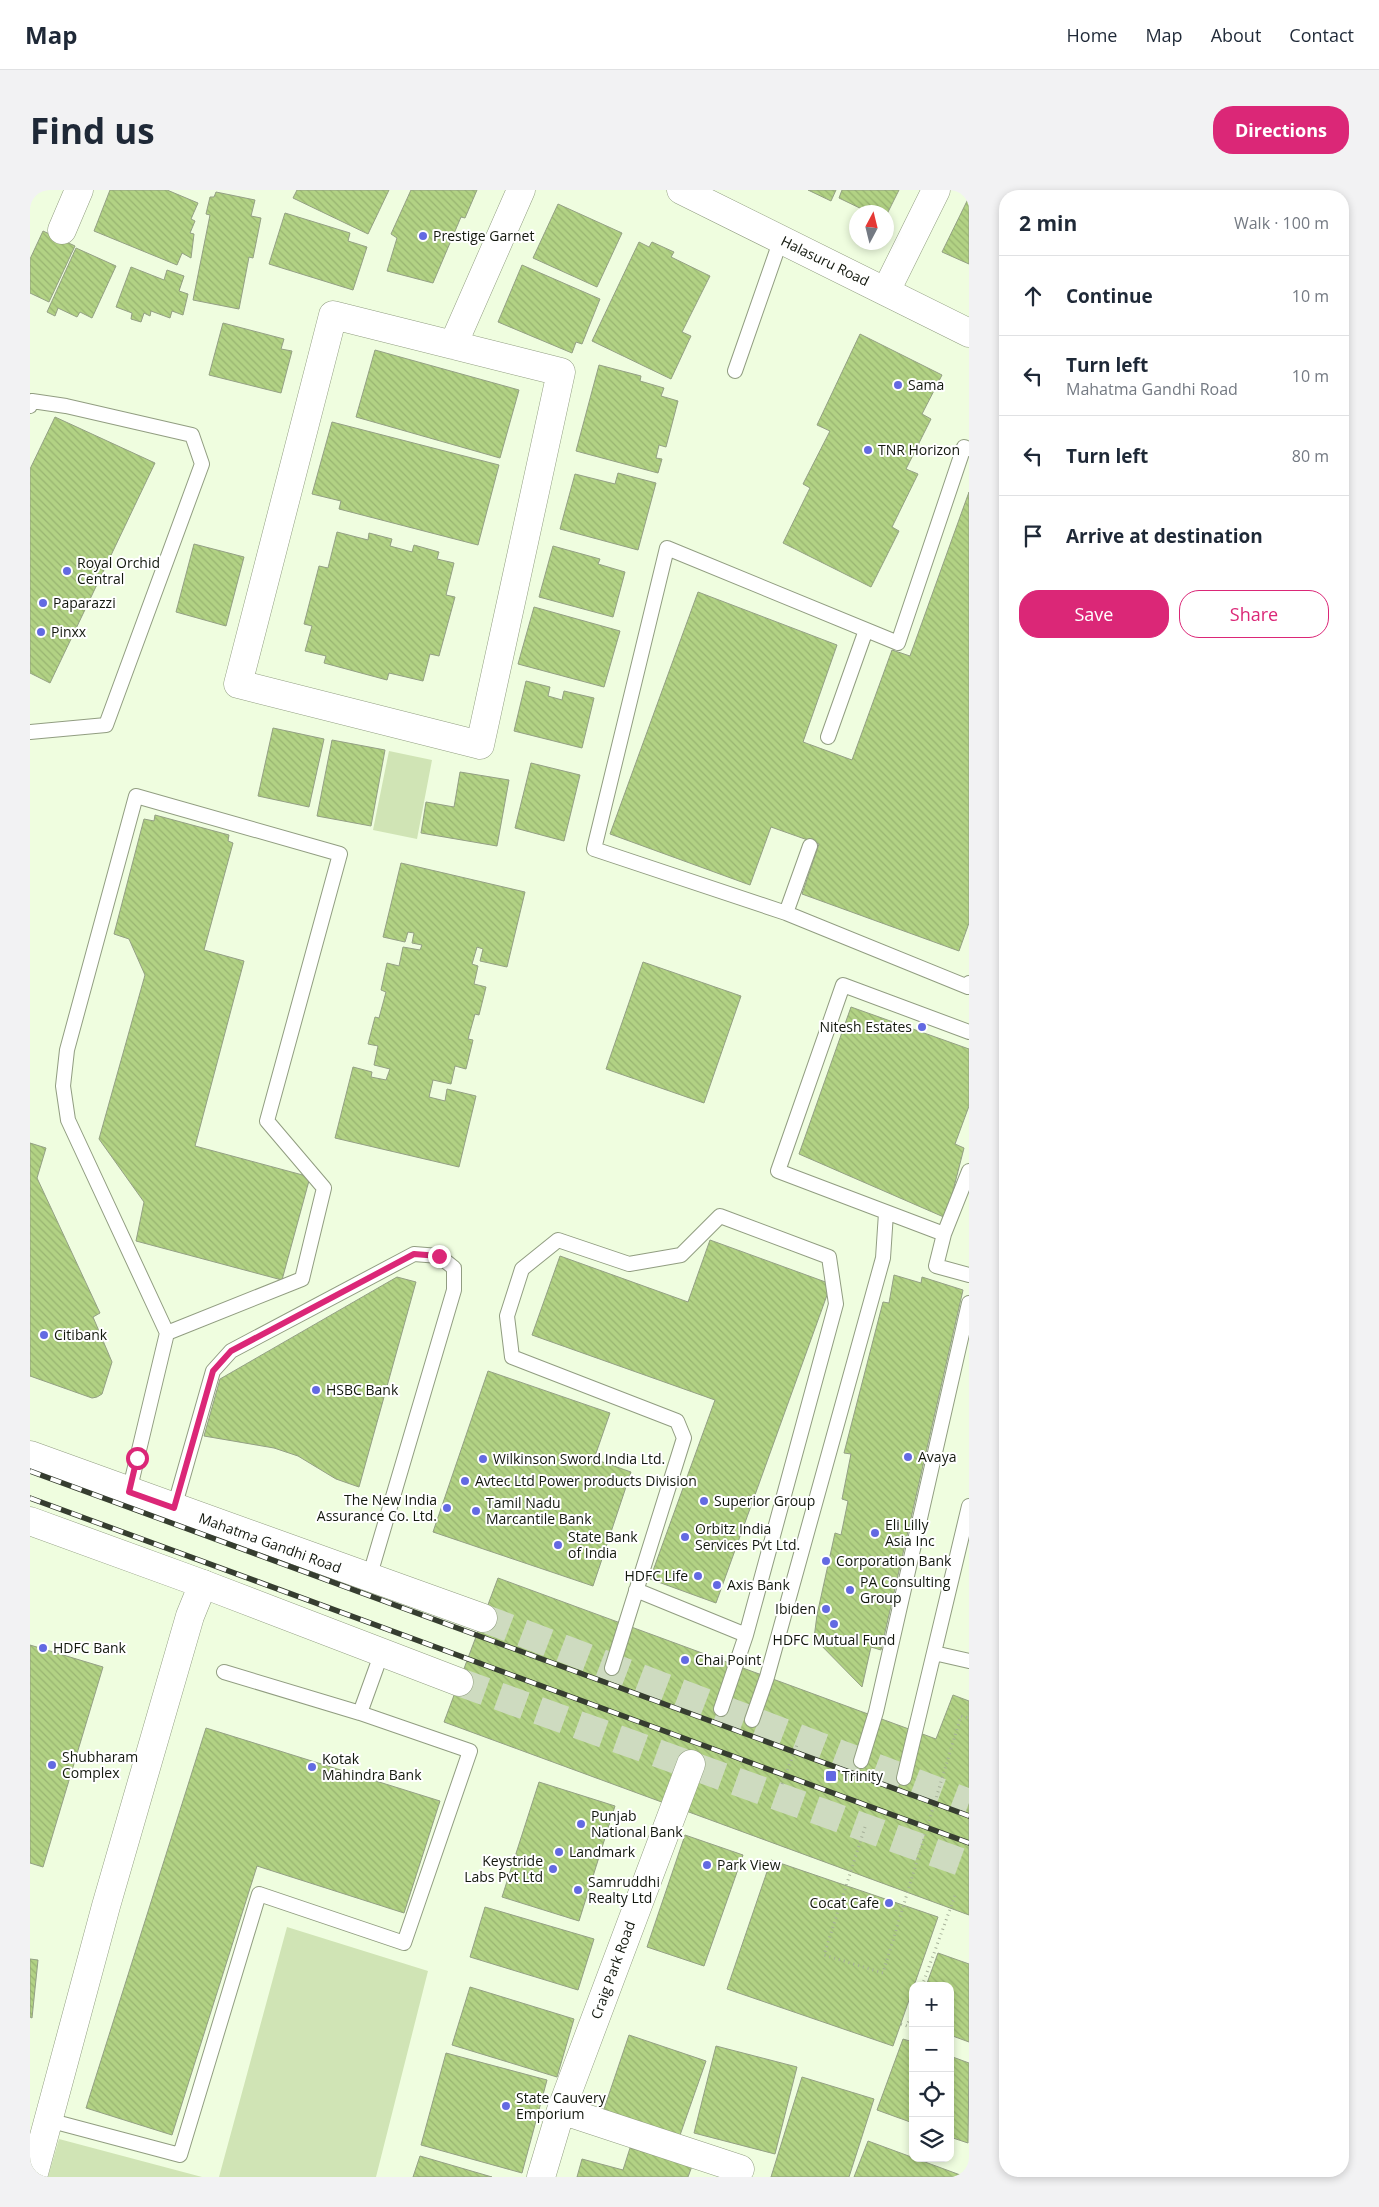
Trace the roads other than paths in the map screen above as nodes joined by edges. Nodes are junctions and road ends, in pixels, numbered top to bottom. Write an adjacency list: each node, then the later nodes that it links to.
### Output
1 (79, 190): 5 (street)
2 (521, 190): 9 (street)
3 (681, 190): 6 (street, Halasuru Road)
4 (936, 190): 7 (street)
5 (62, 230)
6 (780, 239): 7 (street, Halasuru Road); 10 (lane)
7 (886, 291): 8 (street, Halasuru Road)
8 (969, 333)
9 (452, 345): 9 (street)
10 (735, 371)
11 (30, 406): 14 (lane)
12 (967, 445): 13 (lane)
13 (866, 630): 15 (lane); 17 (lane)
14 (30, 732)
15 (828, 738)
16 (810, 846): 17 (lane)
17 (786, 913): 18 (lane)
18 (969, 983)
19 (969, 1032): 21 (lane)
20 (969, 1171): 22 (lane)
21 (886, 1213): 22 (lane); 44 (lane)
22 (944, 1234): 23 (lane)
23 (969, 1276)
24 (969, 1303): 45 (lane)
25 (167, 1333): 25 (lane); 27 (lane)
26 (30, 1455): 27 (street, Mahatma Gandhi Road)
27 (129, 1492): 29 (street, Mahatma Gandhi Road)
28 (969, 1506): 37 (lane)
29 (174, 1508): 31 (street, Mahatma Gandhi Road); 31 (lane)
30 (30, 1521): 32 (street)
31 (369, 1578): 34 (street, Mahatma Gandhi Road)
32 (204, 1584): 36 (street); 49 (street)
33 (636, 1590): 35 (lane); 35 (lane); 39 (lane)
34 (483, 1618)
35 (746, 1635): 42 (lane)
36 (382, 1652): 41 (street); 43 (lane)
37 (934, 1653): 38 (lane); 47 (lane)
38 (969, 1661)
39 (612, 1668)
40 (224, 1672): 43 (lane)
41 (459, 1682)
42 (721, 1708)
43 (360, 1713): 49 (lane)
44 (752, 1720)
45 (861, 1761)
46 (691, 1764): 48 (street, Craig Park Road)
47 (904, 1778)
48 (561, 2110): 50 (street); 52 (street, Craig Park Road)
49 (48, 2120): 51 (street)
50 (740, 2169)
51 (33, 2177)
52 (541, 2177)

